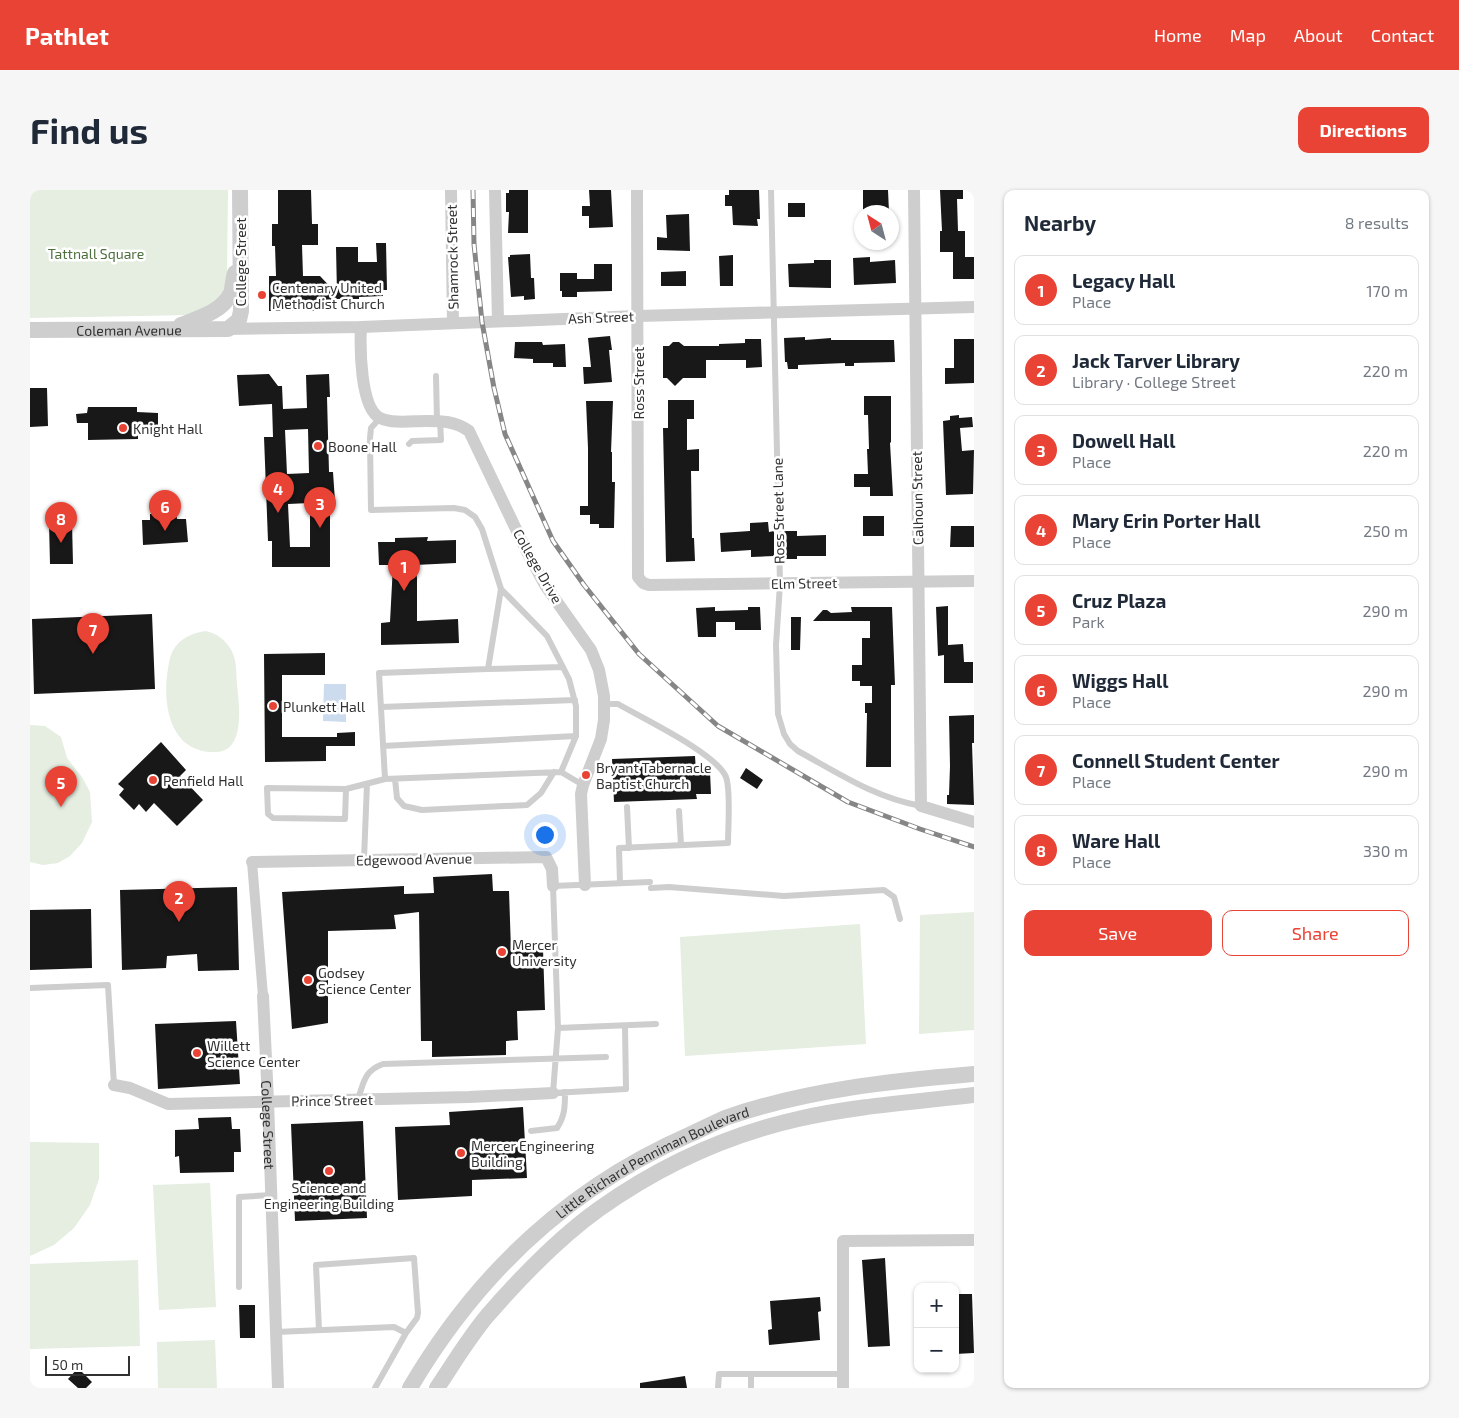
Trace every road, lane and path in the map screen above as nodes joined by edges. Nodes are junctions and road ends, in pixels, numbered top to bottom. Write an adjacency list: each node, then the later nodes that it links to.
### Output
1 (240, 190): 7 (street, College Street)
2 (451, 190): 13 (street, Shamrock Street)
3 (494, 190): 12 (street)
4 (637, 190): 11 (street, Ross Street)
5 (771, 190): 10 (lane, Ross Street Lane)
6 (914, 190): 9 (street, Calhoun Street)
7 (240, 244): 15 (street); 16 (street, College Street)
8 (974, 307): 9 (street, Ash Street)
9 (915, 310): 10 (street, Ash Street); 24 (street, Calhoun Street)
10 (773, 314): 11 (street, Ash Street); 25 (lane, Ross Street Lane)
11 (638, 316): 12 (street, Ash Street); 22 (street, Ross Street)
12 (498, 321): 13 (street, Ash Street)
13 (453, 323): 14 (street, Ash Street)
14 (361, 327): 16 (street, Ash Street); 19 (street)
15 (167, 329): 16 (street, Coleman Avenue); 17 (street, Coleman Avenue)
16 (228, 329)
17 (30, 330)
18 (436, 376): 20 (lane)
19 (380, 418): 20 (street, College Drive); 26 (lane)
20 (438, 421): 21 (lane); 30 (street, College Drive)
21 (409, 444)
22 (638, 577): 25 (street, Elm Street)
23 (974, 581): 24 (street, Elm Street)
24 (918, 582): 25 (street, Elm Street); 41 (street, Calhoun Street)
25 (780, 584): 41 (lane, Ross Street Lane)
26 (500, 589): 27 (lane); 28 (lane)
27 (563, 667): 28 (lane); 29 (lane)
28 (488, 669): 31 (lane)
29 (575, 700): 31 (lane); 32 (lane)
30 (604, 704): 38 (street, College Drive); 44 (lane)
31 (381, 707): 33 (lane)
32 (576, 736): 33 (lane); 34 (lane)
33 (383, 746): 35 (lane)
34 (558, 772): 36 (lane); 36 (lane); 38 (lane)
35 (385, 779): 36 (lane); 37 (lane)
36 (394, 779)
37 (367, 784): 39 (lane); 46 (lane)
38 (583, 785): 49 (street, College Drive)
39 (346, 789): 39 (lane)
40 (627, 806): 45 (lane)
41 (921, 806): 43 (street)
42 (679, 811): 44 (lane)
43 (974, 822)
44 (681, 845): 45 (lane)
45 (629, 848): 48 (lane)
46 (364, 859): 47 (street, Edgewood Avenue); 50 (street, Edgewood Avenue)
47 (252, 862): 53 (street, College Street)
48 (620, 883): 49 (lane); 51 (lane)
49 (585, 885): 50 (lane)
50 (553, 886): 56 (lane)
51 (900, 919)
52 (30, 988): 60 (lane)
53 (263, 996): 64 (street, College Street)
54 (656, 1024): 55 (lane)
55 (625, 1026): 56 (lane); 61 (lane)
56 (558, 1028): 58 (lane)
57 (606, 1057): 58 (lane)
58 (556, 1058): 61 (lane); 63 (lane)
59 (974, 1074): 76 (street, Little Richard Penniman Boulevard)
60 (114, 1085): 64 (street, Prince Street)
61 (559, 1092): 63 (street, Prince Street); 65 (lane)
62 (974, 1095): 77 (street, Little Richard Penniman Boulevard)
63 (358, 1099): 64 (street, Prince Street)
64 (268, 1101): 66 (street, College Street)
65 (531, 1131)
66 (272, 1195): 68 (lane); 70 (street, College Street)
67 (974, 1240): 73 (street)
68 (239, 1287)
69 (319, 1330): 70 (lane); 71 (lane); 71 (lane)
70 (276, 1332): 74 (street, College Street)
71 (406, 1333): 75 (lane)
72 (751, 1374): 73 (lane); 78 (lane); 79 (lane)
73 (843, 1374): 80 (street)
74 (278, 1388)
75 (375, 1388)
76 (410, 1388)
77 (437, 1388)
78 (718, 1388)
79 (751, 1388)
80 (843, 1388)

